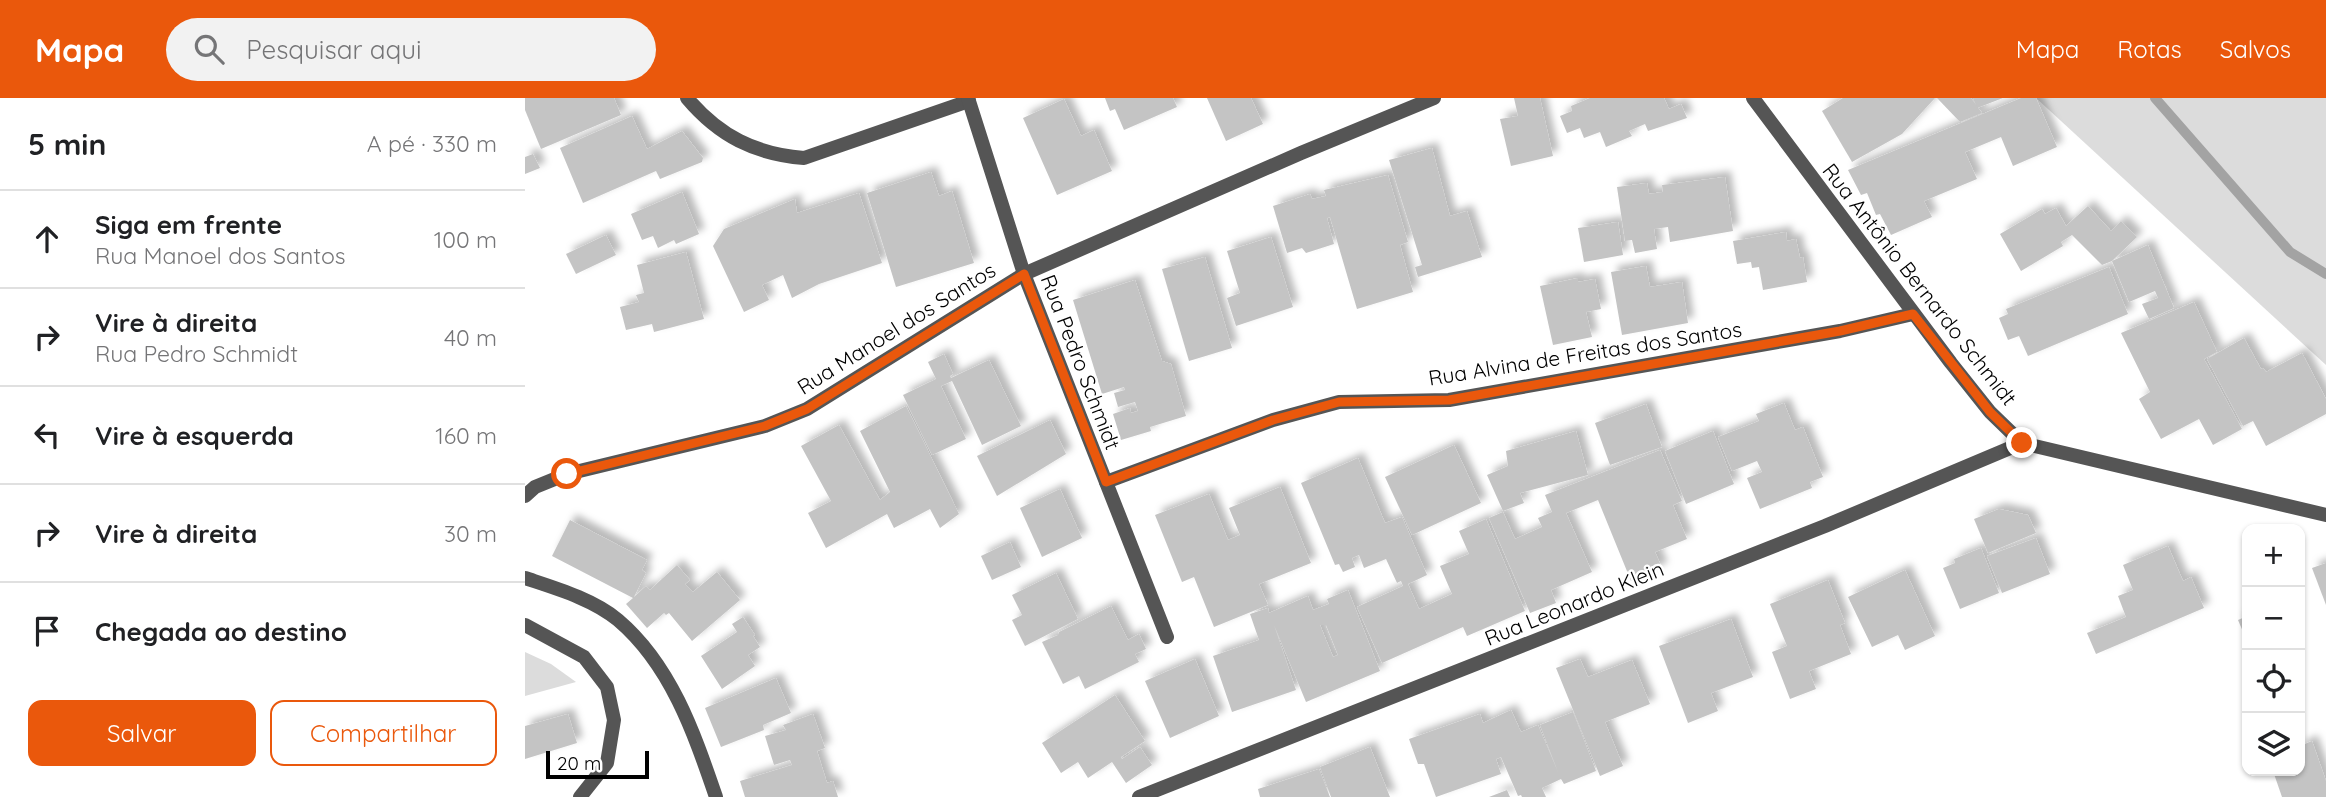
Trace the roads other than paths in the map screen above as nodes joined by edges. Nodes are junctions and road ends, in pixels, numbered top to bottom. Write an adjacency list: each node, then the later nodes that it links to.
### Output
1 (687, 98): 4 (street)
2 (1434, 98): 5 (street, Rua Manoel dos Santos)
3 (1753, 98): 6 (street, Rua Antônio Bernardo Schmidt)
4 (969, 99): 5 (street, Rua Pedro Schmidt)
5 (1024, 274): 8 (street, Rua Pedro Schmidt); 9 (street, Rua Manoel dos Santos)
6 (1913, 314): 7 (street, Rua Antônio Bernardo Schmidt); 8 (street, Rua Alvina de Freitas dos Santos)
7 (2022, 443): 10 (street); 16 (street, Rua Leonardo Klein)
8 (1106, 482): 13 (street, Rua Pedro Schmidt)
9 (525, 496)
10 (2326, 515)
11 (525, 578): 15 (street)
12 (525, 625): 14 (street)
13 (1167, 638)
14 (580, 797)
15 (716, 797)
16 (1139, 797)

